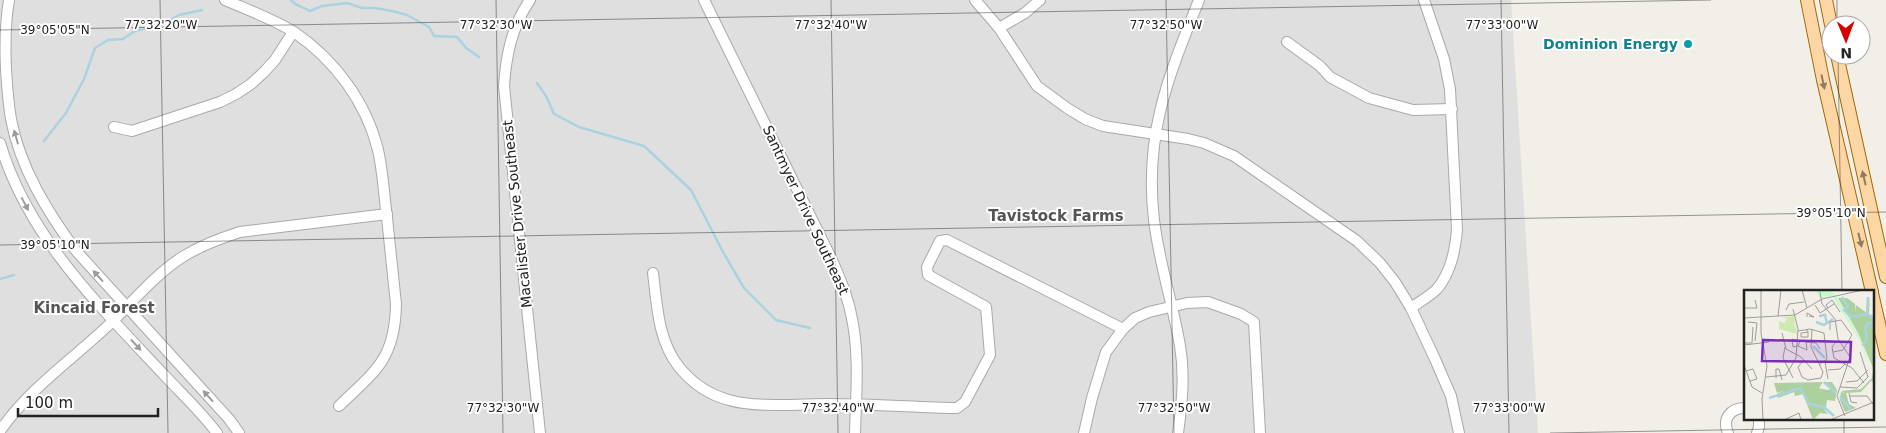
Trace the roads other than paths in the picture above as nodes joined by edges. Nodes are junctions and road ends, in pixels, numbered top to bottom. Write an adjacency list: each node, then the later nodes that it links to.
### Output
1 (9, 0): 25 (street, one-way to 1)
2 (225, 0): 13 (street)
3 (530, 0): 38 (street, Macalister Drive Southeast)
4 (704, 0): 31 (street, Santmyer Drive Southeast)
5 (975, 0): 12 (street)
6 (1040, 0): 12 (street)
7 (1199, 0): 18 (street)
8 (1424, 0): 16 (street)
9 (1807, 0): 23 (main road, one-way to 23)
10 (1826, 0): 11 (main road)
11 (1829, 15)
12 (999, 28): 18 (street)
13 (293, 32): 17 (street); 20 (street)
14 (1287, 42): 16 (street)
15 (1839, 65): 22 (main road, one-way to 15)
16 (1452, 109): 27 (street)
17 (114, 127)
18 (1156, 133): 26 (street); 27 (street)
19 (0, 143): 28 (street, one-way to 28)
20 (386, 214): 25 (street); 32 (street)
21 (652, 273): 31 (street)
22 (1886, 277)
23 (1872, 290)
24 (1874, 303): 30 (main road)
25 (126, 306): 28 (street); 37 (street, one-way to 25)
26 (1172, 307): 29 (street); 41 (street); 42 (street)
27 (1411, 308): 43 (street)
28 (113, 320): 35 (street); 36 (street, one-way to 36)
29 (1124, 329): 31 (street); 40 (street)
30 (1882, 345)
31 (856, 404): 39 (street, Santmyer Drive Southeast)
32 (339, 406)
33 (1744, 408): 44 (street)
34 (1759, 420): 45 (street)
35 (0, 431)
36 (217, 433)
37 (239, 433)
38 (540, 433)
39 (855, 433)
40 (1084, 433)
41 (1178, 433)
42 (1260, 433)
43 (1459, 433)
44 (1728, 433)
45 (1757, 433)

